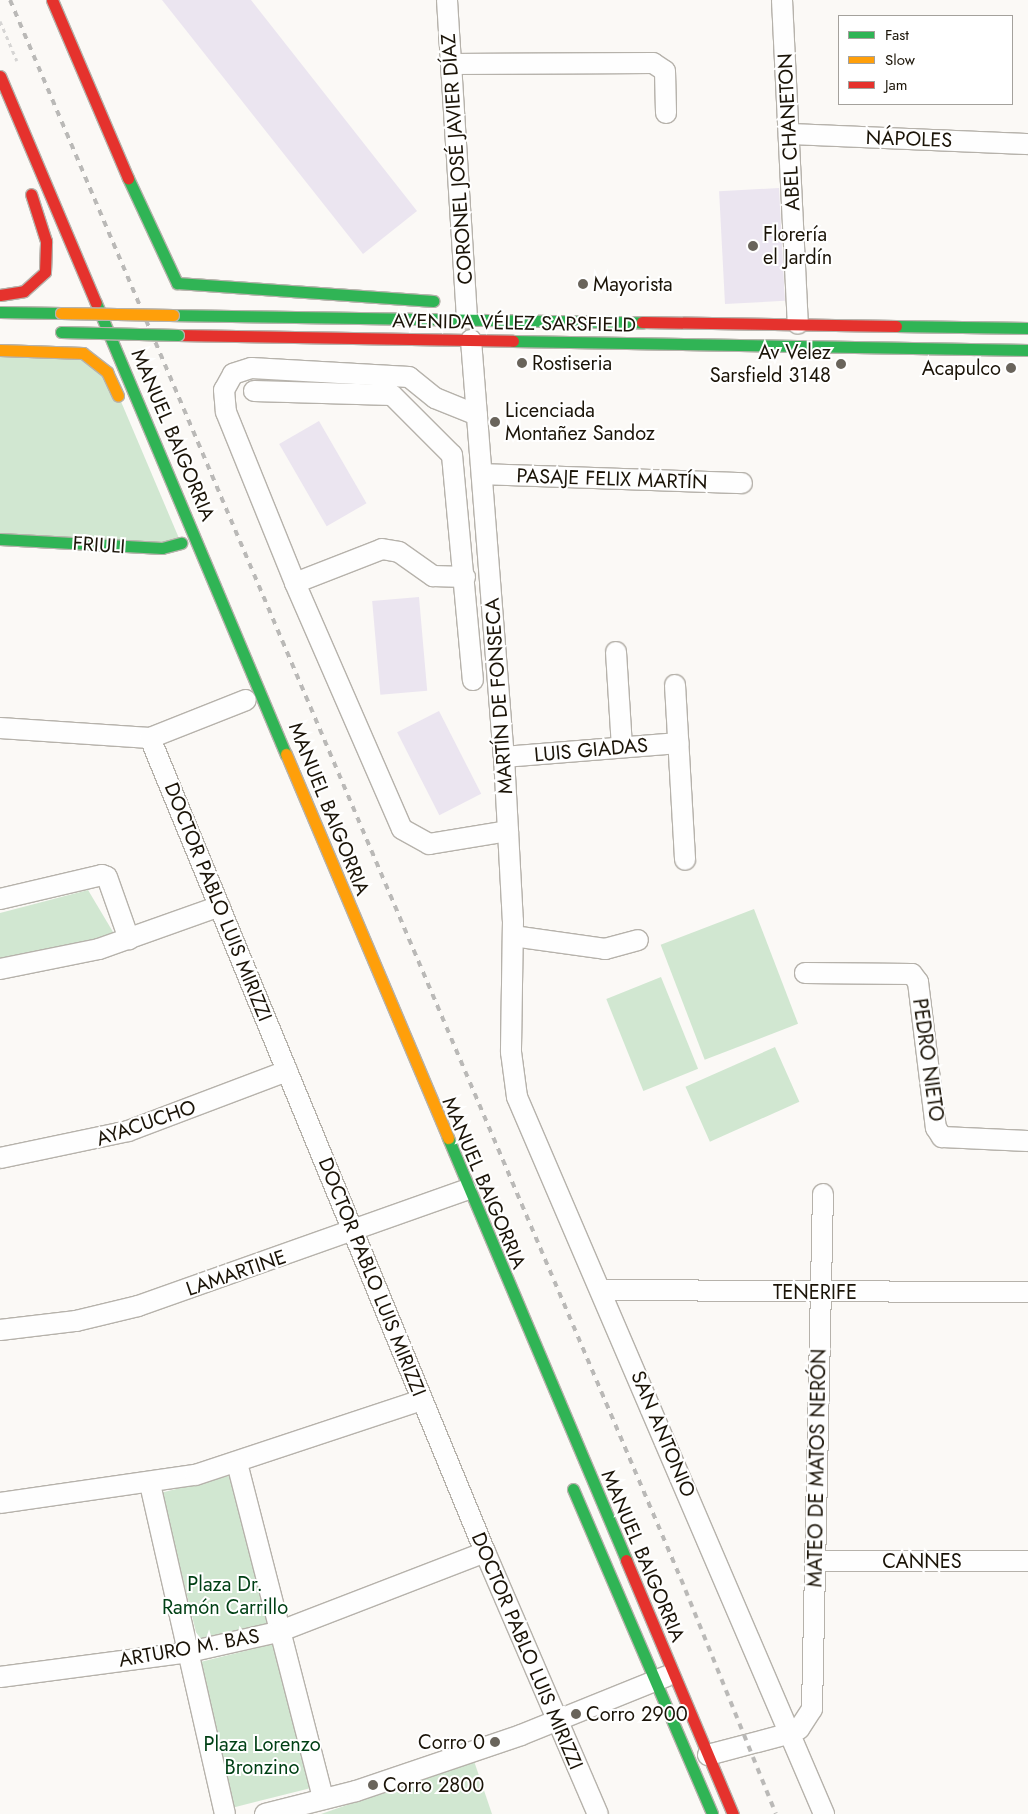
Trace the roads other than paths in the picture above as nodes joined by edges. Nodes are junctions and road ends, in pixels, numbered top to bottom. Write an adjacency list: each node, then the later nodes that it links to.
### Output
1 (52, 0): 12 (main road)
2 (448, 0): 4 (street, CORONEL JOSÉ JAVIER DÍAZ)
3 (782, 0): 7 (street, ABEL CHANETON)
4 (451, 64): 6 (street); 12 (street, CORONEL JOSÉ JAVIER DÍAZ)
5 (0, 76): 17 (main road)
6 (666, 113)
7 (789, 134): 8 (street, NÁPOLES); 13 (street, ABEL CHANETON)
8 (1028, 144)
9 (26, 181): 10 (main road)
10 (0, 295)
11 (0, 312): 12 (main road, AVENIDA VÉLEZ SARSFIELD, bridge)
12 (467, 318): 13 (main road, AVENIDA VÉLEZ SARSFIELD)
13 (798, 324): 14 (main road, AVENIDA VÉLEZ SARSFIELD)
14 (1028, 328)
15 (44, 332): 16 (main road, AVENIDA VÉLEZ SARSFIELD, bridge)
16 (472, 340): 19 (main road, AVENIDA VÉLEZ SARSFIELD); 21 (street, MARTÍN DE FONSECA)
17 (112, 344): 18 (main road, MANUEL BAIGORRIA); 25 (main road, MANUEL BAIGORRIA)
18 (0, 350)
19 (1028, 350)
20 (254, 391): 26 (street)
21 (477, 416): 22 (street, MARTÍN DE FONSECA); 27 (street)
22 (482, 474): 23 (street, PASAJE FELIX MARTÍN); 36 (street, MARTÍN DE FONSECA)
23 (742, 483)
24 (0, 538): 25 (main road, FRIULI)
25 (185, 542): 51 (main road, MANUEL BAIGORRIA)
26 (465, 577): 27 (street); 29 (street)
27 (294, 583): 37 (street)
28 (616, 652): 35 (street)
29 (473, 680)
30 (675, 685): 34 (street)
31 (246, 701): 33 (street)
32 (0, 728): 33 (street)
33 (150, 738): 40 (street, DOCTOR PABLO LUIS MIRIZZI)
34 (678, 743): 35 (street, LUIS GIADAS); 38 (street)
35 (622, 747): 36 (street, LUIS GIADAS)
36 (504, 756): 37 (street, MARTÍN DE FONSECA)
37 (508, 831): 41 (street, MARTÍN DE FONSECA)
38 (685, 860)
39 (0, 899): 42 (street)
40 (220, 906): 42 (street); 47 (street, DOCTOR PABLO LUIS MIRIZZI)
41 (513, 936): 43 (street); 46 (street, MARTÍN DE FONSECA)
42 (129, 939): 44 (street)
43 (638, 940)
44 (0, 969)
45 (805, 973): 48 (street, PEDRO NIETO)
46 (512, 1052): 53 (street, SAN ANTONIO)
47 (287, 1070): 49 (street, AYACUCHO); 52 (street, DOCTOR PABLO LUIS MIRIZZI)
48 (1028, 1141)
49 (0, 1158)
50 (823, 1194): 54 (street, MATEO DE MATOS NERÓN)
51 (454, 1195): 52 (street, LAMARTINE); 67 (main road, MANUEL BAIGORRIA)
52 (353, 1232): 56 (street, LAMARTINE); 57 (street, DOCTOR PABLO LUIS MIRIZZI)
53 (601, 1290): 54 (street, TENERIFE); 71 (street, SAN ANTONIO)
54 (821, 1292): 55 (street, TENERIFE); 63 (street, MATEO DE MATOS NERÓN)
55 (1028, 1292)
56 (0, 1330)
57 (422, 1400): 58 (street); 62 (street, DOCTOR PABLO LUIS MIRIZZI)
58 (237, 1463): 60 (street); 65 (street)
59 (570, 1480): 69 (main road, MANUEL BAIGORRIA)
60 (150, 1484): 61 (street); 66 (street)
61 (0, 1503)
62 (484, 1552): 65 (street, ARTURO M. BAS); 70 (street, DOCTOR PABLO LUIS MIRIZZI)
63 (816, 1561): 64 (street, CANNES); 71 (street, MATEO DE MATOS NERÓN)
64 (1028, 1561)
65 (278, 1632): 66 (street, ARTURO M. BAS); 74 (street)
66 (189, 1652): 68 (street, ARTURO M. BAS); 75 (street)
67 (673, 1674): 69 (street); 72 (main road, MANUEL BAIGORRIA)
68 (0, 1677)
69 (654, 1682): 70 (street); 73 (main road, MANUEL BAIGORRIA)
70 (558, 1721): 74 (street); 77 (street, DOCTOR PABLO LUIS MIRIZZI)
71 (791, 1733): 72 (street); 80 (street, SAN ANTONIO)
72 (708, 1755): 73 (main road); 79 (main road, MANUEL BAIGORRIA)
73 (689, 1761): 78 (main road, MANUEL BAIGORRIA)
74 (324, 1800): 76 (street)
75 (225, 1814)
76 (266, 1814)
77 (598, 1814)
78 (712, 1814)
79 (732, 1814)
80 (824, 1814)

